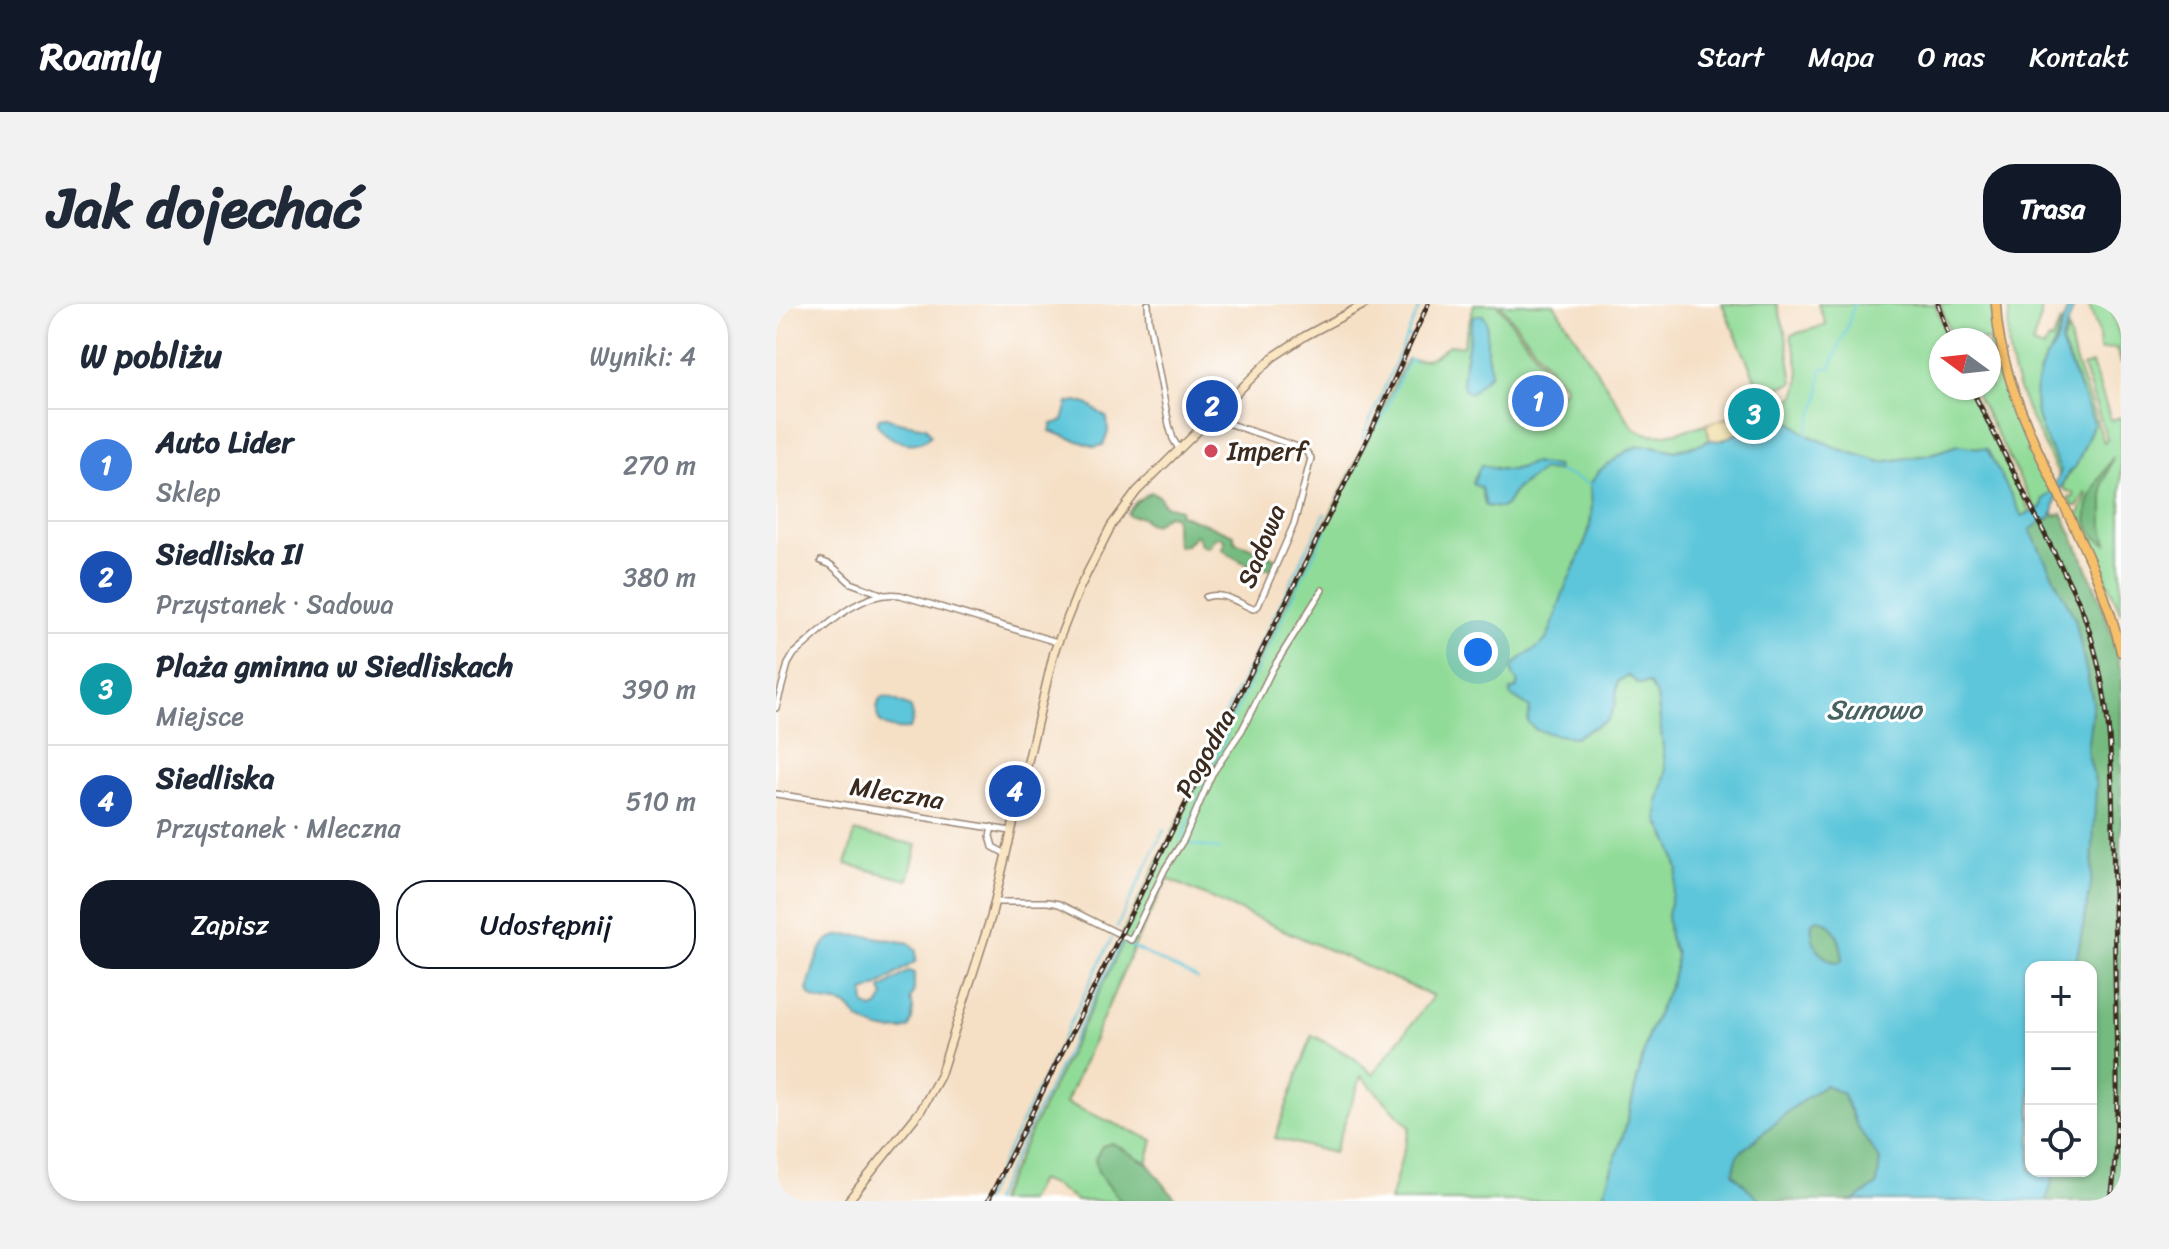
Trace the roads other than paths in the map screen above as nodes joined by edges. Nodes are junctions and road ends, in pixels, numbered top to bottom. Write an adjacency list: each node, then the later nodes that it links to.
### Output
1 (1148, 304): 5 (street)
2 (1363, 304): 4 (main road)
3 (1996, 304): 11 (main road)
4 (1215, 414): 5 (main road); 9 (street, Sadowa)
5 (1180, 450): 10 (main road)
6 (821, 561): 8 (street)
7 (1322, 590): 17 (street, Pogodna)
8 (885, 595): 10 (street); 12 (street)
9 (1206, 597)
10 (1057, 642): 15 (main road)
11 (2121, 652)
12 (776, 708)
13 (776, 794): 14 (street, Mleczna)
14 (992, 827): 15 (street, Mleczna); 16 (street)
15 (1011, 831): 16 (main road)
16 (1006, 854): 17 (main road)
17 (995, 902): 18 (main road)
18 (848, 1201)

